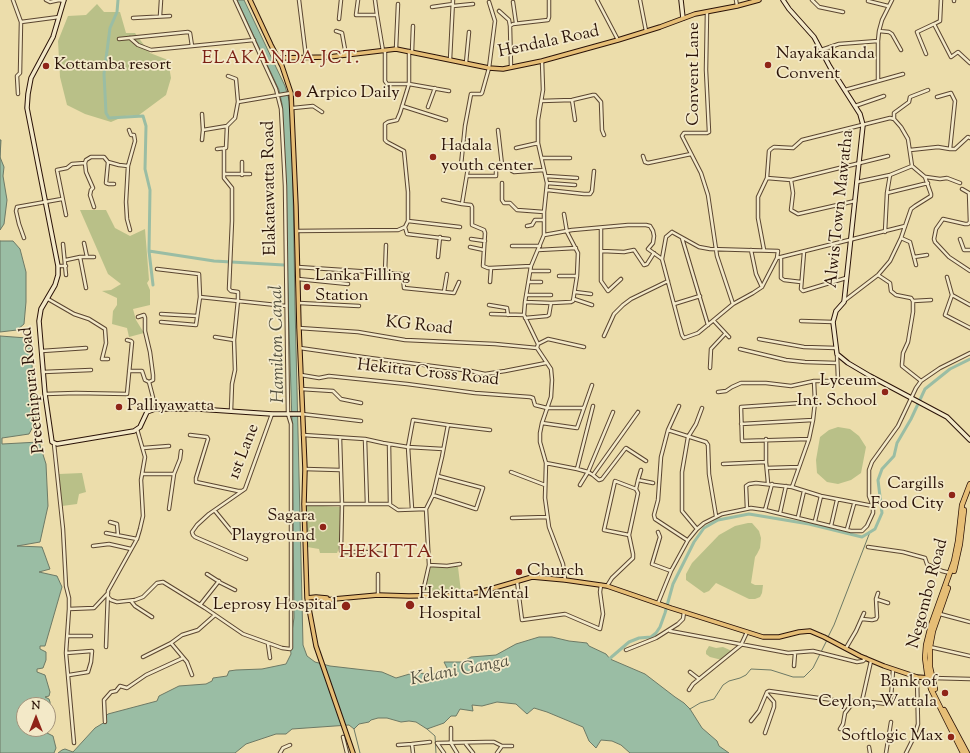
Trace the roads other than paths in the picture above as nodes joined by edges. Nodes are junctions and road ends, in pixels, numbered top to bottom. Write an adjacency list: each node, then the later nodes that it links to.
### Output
1 (13, 0): 41 (street)
2 (46, 0): 3 (street)
3 (64, 0): 37 (street, Preethipura Road)
4 (161, 0): 35 (street)
5 (235, 0): 52 (street, Elakatawatta Road)
6 (250, 0): 64 (main road)
7 (299, 0): 63 (street)
8 (341, 0): 40 (street)
9 (358, 0): 34 (street)
10 (375, 0): 34 (street)
11 (453, 0): 27 (street)
12 (549, 0): 42 (street)
13 (596, 0): 53 (street)
14 (640, 0): 49 (street)
15 (681, 0): 39 (street)
16 (736, 0): 28 (street)
17 (758, 0): 28 (main road, Hendala Road)
18 (783, 0): 57 (street, Alwis Town Mawatha)
19 (813, 0): 33 (street)
20 (892, 0): 29 (street)
21 (941, 0): 43 (street)
22 (868, 1): 29 (street)
23 (490, 2): 72 (street)
24 (513, 2): 42 (street)
25 (398, 4): 56 (street)
26 (473, 4): 27 (street)
27 (453, 5): 30 (street); 66 (street)
28 (737, 6): 32 (main road, Hendala Road)
29 (888, 6): 47 (street)
30 (432, 7)
31 (499, 11): 45 (street)
32 (707, 12): 39 (main road, Hendala Road); 112 (street, Convent Lane)
33 (843, 12)
34 (377, 15): 59 (street)
35 (160, 16): 36 (street); 38 (street)
36 (170, 16)
37 (60, 17): 41 (street); 149 (street, Preethipura Road)
38 (133, 18)
39 (683, 18): 49 (main road, Hendala Road)
40 (339, 19)
41 (21, 22): 82 (street)
42 (516, 24): 45 (street)
43 (934, 24): 61 (street); 69 (street)
44 (413, 26): 60 (street)
45 (510, 26): 71 (street)
46 (336, 31): 62 (street)
47 (879, 31): 54 (street); 58 (street)
48 (468, 32): 68 (street)
49 (646, 32): 53 (main road, Hendala Road)
50 (130, 38): 51 (street); 55 (street); 55 (street)
51 (119, 40)
52 (254, 40): 55 (street); 83 (street, Elakatawatta Road)
53 (618, 40): 67 (main road, Hendala Road)
54 (878, 41): 57 (street); 75 (street)
55 (192, 46)
56 (396, 49): 59 (main road, Hendala Road); 60 (main road, Hendala Road)
57 (821, 50): 80 (street, Alwis Town Mawatha)
58 (901, 50)
59 (384, 51): 62 (main road, Hendala Road); 76 (street)
60 (410, 51): 66 (main road, Hendala Road); 76 (street)
61 (926, 54)
62 (346, 55): 63 (main road, Hendala Road)
63 (306, 57): 65 (main road, Hendala Road)
64 (278, 58): 65 (main road, Hendala Road); 70 (main road)
65 (293, 58): 70 (main road)
66 (450, 60): 68 (main road, Hendala Road)
67 (542, 61): 71 (main road, Hendala Road); 87 (street)
68 (466, 63): 72 (main road, Hendala Road)
69 (970, 63)
70 (282, 66): 81 (main road)
71 (511, 67): 72 (main road, Hendala Road)
72 (488, 68): 130 (street)
73 (903, 74): 75 (street)
74 (228, 76): 88 (street)
75 (878, 81): 80 (street)
76 (409, 84): 77 (street); 89 (street)
77 (435, 88): 79 (street); 91 (street)
78 (928, 90): 95 (street)
79 (449, 91)
80 (844, 91): 90 (street, Alwis Town Mawatha)
81 (290, 93): 83 (street); 92 (main road)
82 (18, 94)
83 (279, 95): 88 (street); 253 (street, Elakatawatta Road)
84 (884, 96): 90 (street)
85 (937, 98): 110 (street)
86 (572, 100): 87 (street); 97 (street); 103 (street)
87 (541, 101): 106 (street)
88 (238, 102): 99 (street)
89 (402, 106): 96 (street); 156 (street)
90 (855, 106): 98 (street, Alwis Town Mawatha)
91 (428, 107)
92 (292, 108): 93 (street); 163 (main road)
93 (322, 112)
94 (202, 114): 101 (street)
95 (894, 119): 98 (street); 111 (street)
96 (446, 120)
97 (575, 120)
98 (864, 125): 119 (street, Alwis Town Mawatha); 134 (street)
99 (227, 126): 101 (street); 107 (street)
100 (129, 130): 121 (street)
101 (202, 130): 105 (street)
102 (498, 130): 124 (street)
103 (604, 135)
104 (970, 138): 110 (street)
105 (202, 140)
106 (538, 143): 108 (street); 115 (street)
107 (224, 148): 109 (street); 126 (street)
108 (516, 148)
109 (217, 149)
110 (950, 149): 111 (street)
111 (910, 150): 122 (street)
112 (691, 154): 113 (street); 183 (street, Convent Lane)
113 (643, 156)
114 (888, 156): 119 (street)
115 (542, 158): 116 (street); 124 (street)
116 (570, 158)
117 (108, 162): 120 (street); 121 (street); 141 (street)
118 (242, 162): 127 (street)
119 (860, 162): 135 (street); 136 (street, Alwis Town Mawatha)
120 (85, 163): 146 (street); 151 (street)
121 (128, 166): 162 (street)
122 (912, 166): 129 (street); 132 (street)
123 (496, 170): 130 (street)
124 (544, 170): 131 (street)
125 (594, 171): 144 (street)
126 (224, 174): 127 (street); 241 (street)
127 (242, 174): 128 (street)
128 (250, 174)
129 (890, 174): 136 (street); 145 (street)
130 (467, 176): 150 (street)
131 (546, 176): 133 (street); 138 (street)
132 (925, 177): 139 (street); 140 (street)
133 (577, 178)
134 (767, 178): 135 (street); 187 (street)
135 (791, 180): 148 (street)
136 (857, 182): 148 (street, Alwis Town Mawatha)
137 (502, 183): 152 (street)
138 (547, 183): 142 (street); 144 (street)
139 (928, 183): 145 (street); 158 (street)
140 (960, 183)
141 (114, 184)
142 (575, 185)
143 (962, 189): 211 (street)
144 (547, 190): 152 (street)
145 (887, 193): 165 (street)
146 (62, 199): 149 (street); 154 (street)
147 (443, 200): 150 (street)
148 (855, 201): 174 (street, Alwis Town Mawatha)
149 (46, 202): 168 (street); 203 (street, Preethipura Road)
150 (462, 204): 175 (street)
151 (94, 207)
152 (544, 212): 155 (street)
153 (564, 214): 164 (street)
154 (66, 215)
155 (544, 220): 157 (street); 166 (street)
156 (408, 221): 159 (street); 160 (street)
157 (527, 226)
158 (905, 226): 165 (street); 170 (street)
159 (405, 227): 163 (street); 169 (street)
160 (460, 227)
161 (601, 229): 164 (street); 189 (street); 191 (street)
162 (130, 230)
163 (297, 232): 206 (main road)
164 (566, 232): 166 (street); 182 (street)
165 (885, 232): 174 (street)
166 (544, 235): 180 (street)
167 (682, 237): 183 (street); 200 (street); 237 (street)
168 (24, 238)
169 (440, 238): 171 (street); 193 (street)
170 (901, 238): 197 (street); 214 (street)
171 (449, 239)
172 (471, 239): 175 (street)
173 (960, 239): 188 (street)
174 (850, 240): 190 (street); 219 (street, Alwis Town Mawatha)
175 (485, 241): 184 (street)
176 (84, 243): 195 (street)
177 (63, 244): 201 (street)
178 (386, 245): 212 (street)
179 (512, 246): 180 (street)
180 (540, 246): 185 (street)
181 (470, 247): 184 (street)
182 (576, 248): 185 (street); 217 (street)
183 (716, 249): 186 (street); 249 (street, Convent Lane)
184 (484, 250): 207 (street)
185 (538, 250): 205 (street)
186 (751, 250): 187 (street); 229 (street)
187 (764, 250): 198 (street)
188 (970, 250)
189 (602, 251): 191 (street); 221 (street)
190 (804, 252): 199 (street); 227 (street)
191 (654, 253): 200 (street)
192 (928, 255): 197 (street)
193 (438, 256)
194 (80, 257): 195 (street); 201 (street); 230 (street)
195 (86, 257): 196 (street)
196 (94, 257)
197 (914, 257): 202 (street)
198 (776, 258): 199 (street); 229 (street)
199 (781, 258): 227 (street)
200 (662, 259): 222 (street)
201 (66, 260): 204 (street)
202 (916, 265)
203 (58, 266): 204 (street); 239 (street, Preethipura Road)
204 (66, 266): 215 (street)
205 (531, 266): 207 (street); 209 (street)
206 (298, 267): 212 (street); 220 (main road)
207 (491, 268): 224 (street)
208 (156, 269): 238 (street)
209 (531, 271): 210 (street); 225 (street)
210 (549, 271)
211 (970, 271)
212 (385, 273): 231 (street)
213 (447, 274): 231 (street)
214 (878, 274): 243 (street); 245 (street)
215 (66, 275)
216 (559, 276): 217 (street)
217 (577, 276): 232 (street)
218 (948, 277): 236 (street)
219 (846, 278): 227 (street); 245 (street, Alwis Town Mawatha)
220 (298, 279): 228 (street); 246 (main road)
221 (621, 280)
222 (668, 281): 248 (street); 269 (street)
223 (459, 282): 231 (street)
224 (490, 282)
225 (529, 282): 226 (street); 234 (street)
226 (541, 282)
227 (801, 282)
228 (348, 284)
229 (762, 287): 249 (street)
230 (86, 288)
231 (444, 292)
232 (575, 292): 233 (street); 240 (street)
233 (591, 294)
234 (526, 295): 235 (street); 244 (street)
235 (551, 295)
236 (952, 295): 252 (street); 267 (street)
237 (700, 296): 248 (street); 265 (street)
238 (200, 297): 241 (street); 258 (street)
239 (48, 299): 281 (street, Preethipura Road); 284 (street)
240 (574, 299): 247 (street); 251 (street)
241 (238, 300): 253 (street); 274 (street)
242 (931, 300): 243 (street)
243 (913, 301): 293 (street)
244 (525, 302): 247 (street); 259 (street)
245 (844, 302): 264 (street, Alwis Town Mawatha)
246 (298, 303): 254 (street); 266 (main road)
247 (551, 303): 259 (street)
248 (674, 304): 265 (street)
249 (733, 304): 261 (street)
250 (490, 305): 257 (street)
251 (592, 305)
252 (970, 305)
253 (286, 306): 312 (street, Elakatawatta Road)
254 (359, 306)
255 (161, 314): 258 (street)
256 (491, 314): 257 (street)
257 (508, 315): 259 (street)
258 (197, 316): 263 (street)
259 (525, 316): 275 (street)
260 (138, 317): 294 (street)
261 (714, 321): 265 (street); 268 (street)
262 (801, 321): 264 (street)
263 (161, 322)
264 (833, 322): 279 (street)
265 (708, 325)
266 (299, 328): 275 (street, KG Road); 278 (main road)
267 (970, 328)
268 (725, 334): 271 (street); 287 (street)
269 (604, 336)
270 (215, 337): 274 (street)
271 (729, 337)
272 (759, 338): 279 (street)
273 (127, 340): 289 (street)
274 (234, 340): 308 (street)
275 (538, 346): 276 (street, KG Road); 285 (street)
276 (584, 347)
277 (86, 348): 281 (street)
278 (299, 348): 285 (street); 291 (main road)
279 (836, 348): 283 (street)
280 (740, 349): 286 (street)
281 (42, 352): 290 (street, Preethipura Road)
282 (970, 353): 293 (street)
283 (837, 354): 286 (street); 299 (street)
284 (108, 359)
285 (546, 363): 304 (street)
286 (837, 363): 292 (street)
287 (710, 368)
288 (91, 370): 290 (street)
289 (129, 371): 294 (street); 298 (street)
290 (43, 372): 298 (street, Preethipura Road)
291 (300, 375): 296 (main road); 304 (street, Hekitta Cross Road)
292 (814, 381): 297 (street); 300 (street)
293 (921, 381): 299 (street)
294 (149, 382): 307 (street)
295 (592, 385): 305 (street)
296 (301, 389): 301 (street); 313 (main road)
297 (718, 392)
298 (45, 394): 330 (street, Preethipura Road)
299 (912, 398): 329 (street); 373 (street)
300 (815, 402): 314 (street); 317 (street)
301 (361, 403)
302 (593, 406): 344 (street)
303 (679, 406): 321 (street)
304 (547, 408): 305 (street); 316 (street)
305 (583, 408): 316 (street)
306 (702, 408): 324 (street)
307 (156, 409): 308 (street); 319 (street)
308 (231, 411): 311 (street)
309 (613, 412): 348 (street)
310 (638, 412): 351 (street)
311 (272, 414): 312 (street); 362 (street, 1st Lane)
312 (288, 414): 313 (street); 440 (street, Elakatawatta Road)
313 (302, 414): 315 (street); 323 (main road)
314 (813, 420): 317 (street); 328 (street)
315 (361, 421)
316 (542, 423): 338 (street)
317 (741, 424): 327 (street)
318 (448, 425): 320 (street); 333 (street); 335 (street)
319 (137, 429): 330 (street); 334 (street)
320 (490, 430)
321 (668, 430): 324 (street); 396 (street)
322 (190, 435): 362 (street)
323 (303, 435): 325 (street); 343 (main road)
324 (688, 437): 381 (street); 388 (street)
325 (340, 438): 326 (street); 345 (street)
326 (365, 439): 331 (street); 370 (street)
327 (766, 439): 328 (street); 339 (street)
328 (808, 439): 341 (street)
329 (970, 440)
330 (54, 444): 427 (street, Preethipura Road)
331 (389, 444): 333 (street); 372 (street)
332 (169, 446): 334 (street)
333 (408, 447): 335 (street); 375 (street)
334 (143, 448): 349 (street)
335 (443, 449): 352 (street)
336 (181, 451): 350 (street)
337 (646, 461): 351 (street)
338 (546, 462): 344 (street); 354 (street)
339 (766, 462): 340 (street); 342 (street)
340 (723, 464)
341 (799, 467): 342 (street); 360 (street)
342 (767, 468): 356 (street)
343 (305, 469): 345 (street); 368 (main road)
344 (577, 469): 348 (street)
345 (340, 470): 369 (street)
346 (641, 470): 353 (street)
347 (511, 472): 354 (street)
348 (588, 472): 351 (street); 358 (street)
349 (142, 474): 350 (street); 395 (street)
350 (174, 474): 374 (street)
351 (592, 475)
352 (438, 476): 365 (street); 365 (street)
353 (638, 480): 355 (street); 361 (street)
354 (545, 484): 382 (street)
355 (653, 484)
356 (770, 484): 359 (street); 377 (street); 378 (street)
357 (970, 484): 405 (highway, Negombo Road)
358 (580, 485)
359 (786, 486): 360 (street); 380 (street)
360 (792, 487): 363 (street)
361 (636, 488): 394 (street); 394 (street)
362 (242, 491): 379 (street, 1st Lane)
363 (804, 491): 366 (street); 383 (street)
364 (970, 491): 430 (highway, Negombo Road)
365 (432, 495): 376 (street)
366 (821, 496): 367 (street); 386 (street)
367 (837, 500): 371 (street); 387 (street)
368 (304, 504): 369 (street); 419 (main road)
369 (342, 504): 370 (street); 400 (street)
370 (367, 504): 372 (street)
371 (854, 504): 373 (street); 389 (street)
372 (390, 505): 375 (street)
373 (872, 506): 389 (street)
374 (169, 509)
375 (412, 509): 376 (street)
376 (426, 509): 403 (street)
377 (746, 509): 378 (street); 381 (street)
378 (765, 510): 380 (street)
379 (215, 511): 392 (street); 401 (street, 1st Lane)
380 (780, 513): 383 (street)
381 (716, 516): 388 (street)
382 (547, 517): 384 (street); 408 (street)
383 (798, 517): 386 (street)
384 (512, 518)
385 (110, 522): 393 (street)
386 (815, 522): 387 (street)
387 (831, 526): 389 (street)
388 (697, 529): 396 (street)
389 (847, 529)
390 (658, 532): 404 (street)
391 (106, 533): 393 (street)
392 (232, 533)
393 (118, 535): 395 (street)
394 (629, 535): 412 (street)
395 (137, 539): 399 (street)
396 (688, 540): 404 (street)
397 (93, 546): 399 (street)
398 (868, 548): 405 (street)
399 (131, 549): 414 (street)
400 (383, 554)
401 (246, 559)
402 (460, 564): 403 (street)
403 (429, 565): 417 (street)
404 (671, 571): 424 (street)
405 (950, 573): 430 (highway, Negombo Road)
406 (208, 574): 409 (street)
407 (378, 574): 416 (street)
408 (566, 580): 410 (main road); 411 (main road)
409 (219, 581): 413 (street); 425 (street)
410 (517, 581): 411 (street); 417 (main road)
411 (602, 584): 412 (main road)
412 (607, 586): 424 (main road)
413 (235, 590)
414 (108, 593): 418 (street); 427 (street)
415 (878, 593): 421 (street)
416 (378, 594): 417 (main road); 420 (main road)
417 (422, 596)
418 (108, 597): 422 (street); 443 (street)
419 (307, 598): 420 (main road); 426 (main road)
420 (334, 599): 426 (main road)
421 (876, 599): 423 (street); 433 (street)
422 (132, 601): 425 (street); 432 (street)
423 (888, 602)
424 (658, 603): 428 (main road)
425 (200, 604): 431 (street)
426 (308, 604): 485 (main road)
427 (69, 609): 437 (street, Preethipura Road)
428 (684, 612): 436 (main road); 445 (street)
429 (864, 613): 433 (street)
430 (937, 614): 434 (street); 442 (highway, Negombo Road)
431 (215, 615): 439 (street); 440 (street)
432 (152, 617)
433 (862, 619): 444 (street)
434 (970, 622)
435 (670, 631): 441 (street)
436 (747, 631): 441 (street); 444 (main road)
437 (68, 636): 438 (street); 446 (street, Preethipura Road)
438 (91, 636)
439 (171, 644): 449 (street); 450 (street)
440 (268, 644): 451 (street)
441 (741, 645): 447 (street); 461 (street)
442 (928, 646): 448 (street); 460 (highway, Negombo Road)
443 (106, 647)
444 (845, 649): 452 (main road)
445 (626, 650)
446 (66, 653): 457 (street, Preethipura Road); 457 (street)
447 (795, 653): 452 (street); 454 (street)
448 (970, 656)
449 (143, 657)
450 (183, 658): 458 (street); 467 (street)
451 (270, 658)
452 (866, 658): 453 (main road)
453 (872, 661): 455 (main road); 465 (street)
454 (794, 666)
455 (893, 670): 459 (main road); 465 (street)
456 (690, 672): 461 (street)
457 (69, 675): 474 (street, Preethipura Road)
458 (192, 675)
459 (917, 677): 460 (main road); 493 (street)
460 (930, 678): 462 (street); 494 (highway, Negombo Road); 495 (highway, Negombo Road)
461 (699, 679): 463 (street)
462 (970, 679)
463 (689, 690)
464 (767, 694): 465 (street); 466 (street); 471 (street)
465 (860, 702): 470 (street)
466 (751, 721)
467 (105, 722)
468 (891, 722): 492 (street)
469 (451, 728): 477 (street)
470 (840, 729)
471 (765, 733)
472 (343, 737): 484 (street)
473 (430, 742): 476 (street)
474 (74, 743)
475 (466, 743): 477 (street); 480 (street); 489 (street)
476 (412, 744): 478 (street); 486 (street)
477 (451, 744): 487 (street); 488 (street)
478 (398, 745)
479 (290, 746): 483 (street)
480 (502, 746): 481 (street); 490 (street)
481 (512, 746)
482 (869, 747): 491 (street)
483 (280, 753)
484 (347, 753)
485 (353, 753)
486 (413, 753)
487 (444, 753)
488 (457, 753)
489 (473, 753)
490 (497, 753)
491 (870, 753)
492 (886, 753)
493 (906, 753)
494 (963, 753)
495 (967, 753)

